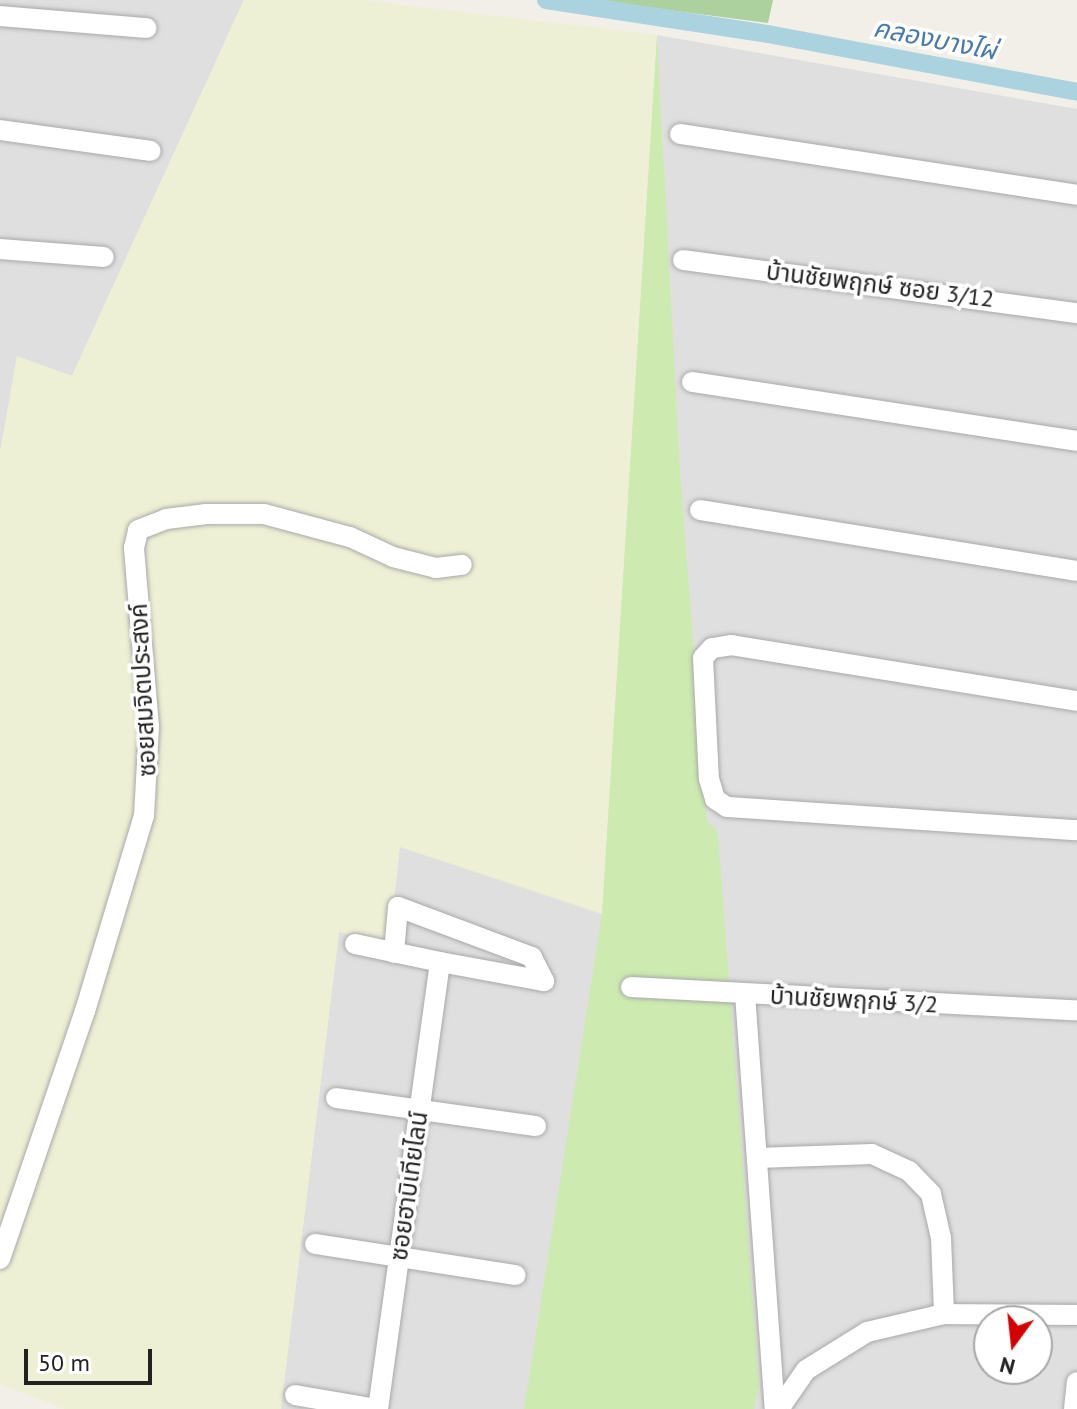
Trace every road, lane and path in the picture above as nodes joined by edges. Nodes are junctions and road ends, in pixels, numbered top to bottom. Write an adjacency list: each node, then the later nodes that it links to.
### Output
1 (1, 21): 2 (street)
2 (147, 28)
3 (0, 130): 5 (street)
4 (680, 134): 6 (street)
5 (151, 151)
6 (1077, 195)
7 (0, 249): 8 (street)
8 (104, 257)
9 (683, 260): 10 (street, บ้านชัยพฤกษ์ ซอย 3/12)
10 (1077, 313)
11 (692, 382): 12 (street)
12 (1077, 441)
13 (700, 510): 15 (street)
14 (462, 565): 30 (street, ซอยสมจิตประสงค์)
15 (1077, 571)
16 (1077, 701): 17 (street)
17 (1077, 830)
18 (355, 944): 19 (street)
19 (394, 953): 20 (street); 20 (street)
20 (440, 962): 25 (street, ซอยฮาบิเทียไลน์)
21 (631, 987): 22 (street, บ้านชัยพฤกษ์ 3/2)
22 (745, 994): 23 (street, บ้านชัยพฤกษ์ 3/2); 27 (street)
23 (1077, 1010)
24 (336, 1098): 25 (street)
25 (420, 1110): 26 (street); 29 (street, ซอยฮาบิเทียไลน์)
26 (536, 1126)
27 (757, 1158): 32 (street); 37 (street)
28 (315, 1244): 29 (street)
29 (399, 1257): 31 (street); 36 (street, ซอยฮาบิเทียไลน์)
30 (0, 1259)
31 (516, 1275)
32 (944, 1314): 33 (street); 37 (street)
33 (1077, 1315)
34 (1077, 1382): 38 (street)
35 (295, 1395): 36 (street)
36 (377, 1409)
37 (777, 1409)
38 (1074, 1409)

